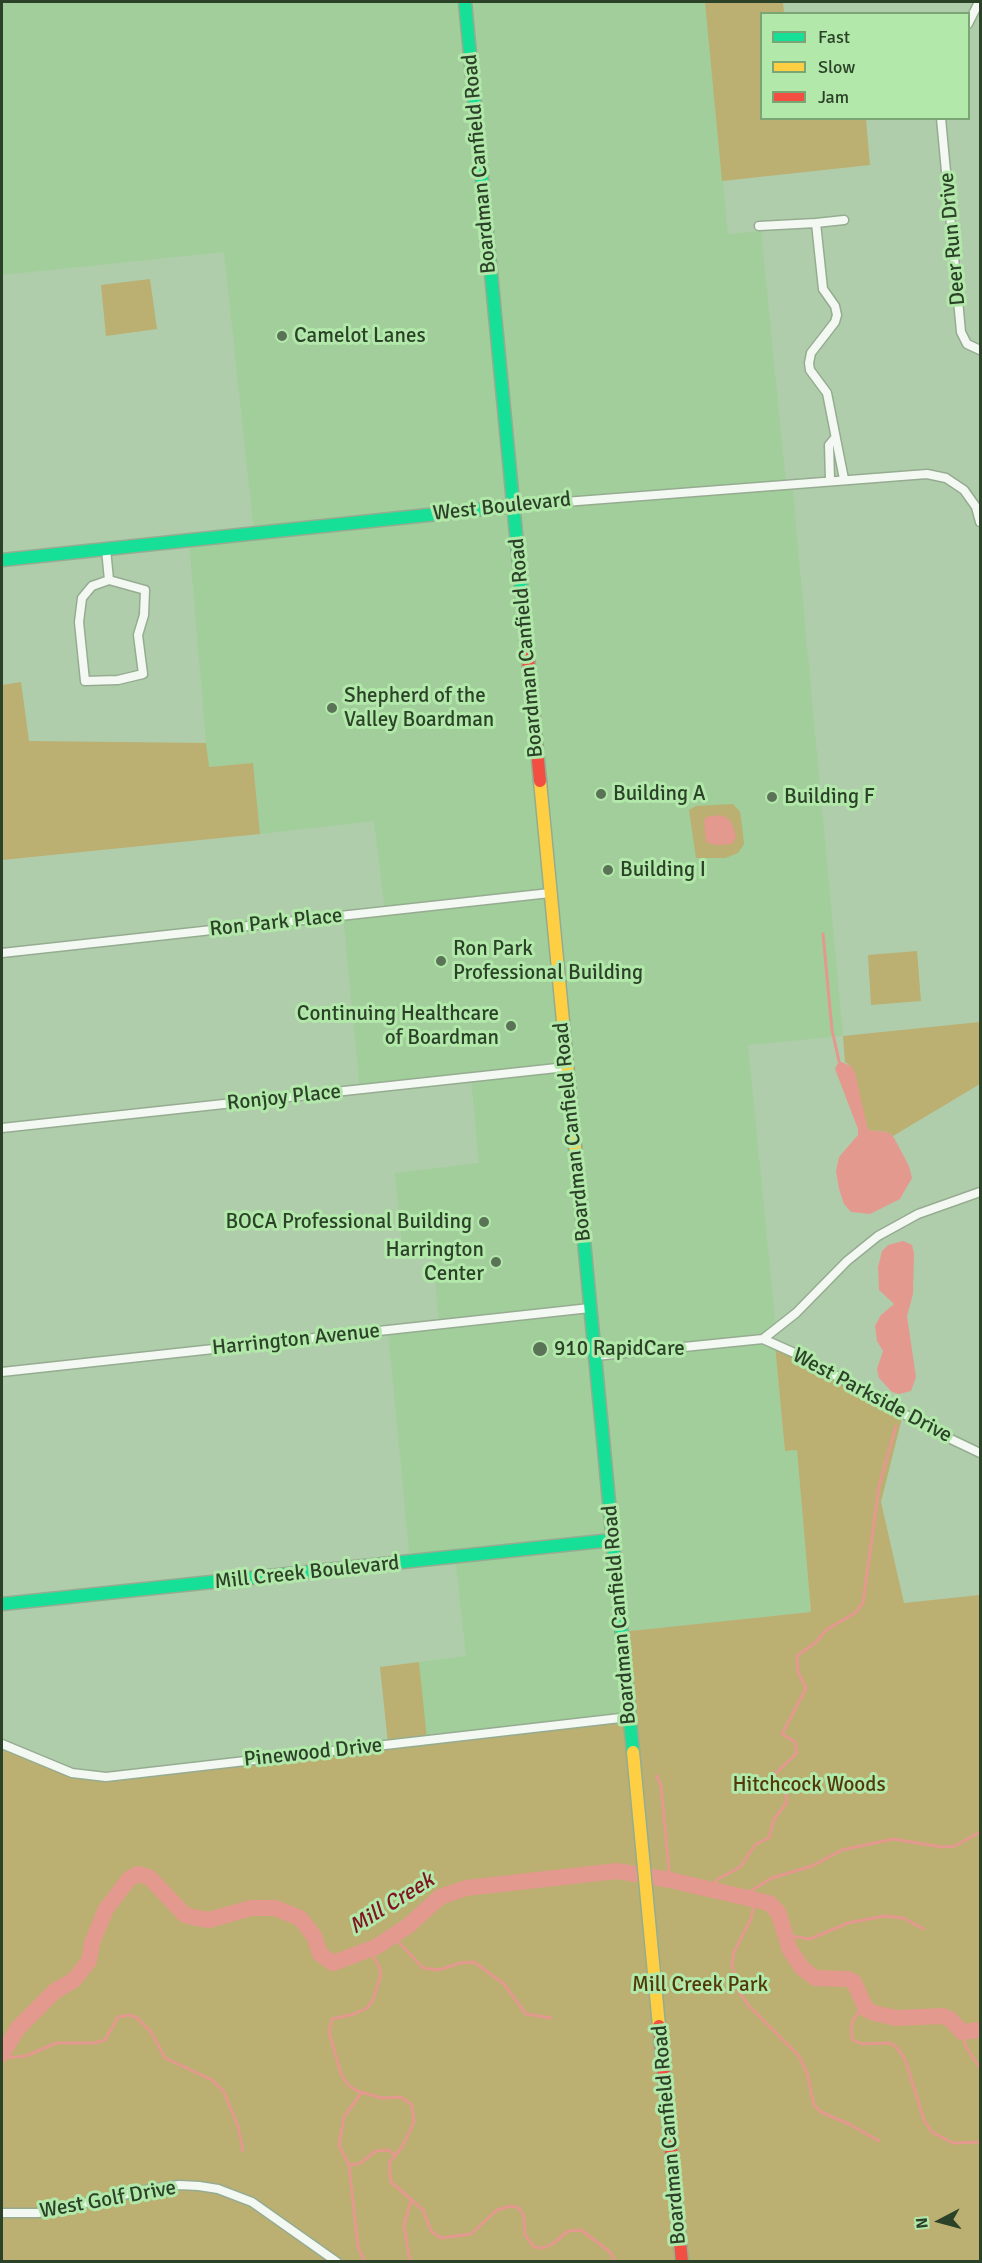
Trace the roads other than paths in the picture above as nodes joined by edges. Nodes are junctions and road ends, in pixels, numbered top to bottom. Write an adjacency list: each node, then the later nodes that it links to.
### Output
1 (465, 2): 12 (main road, Boardman Canfield Road)
2 (979, 2): 3 (street)
3 (970, 22)
4 (941, 120): 8 (street, Deer Run Drive)
5 (844, 220): 6 (street)
6 (816, 223): 7 (street); 9 (street)
7 (759, 226)
8 (981, 350)
9 (835, 438): 10 (street); 11 (street)
10 (844, 479): 11 (street, West Boulevard); 13 (street, West Boulevard)
11 (830, 480): 12 (street, West Boulevard)
12 (513, 506): 14 (main road, West Boulevard); 17 (main road, Boardman Canfield Road)
13 (981, 522)
14 (106, 549): 15 (main road, West Boulevard); 16 (street)
15 (2, 560)
16 (109, 580): 16 (street)
17 (550, 893): 18 (street, Ron Park Place); 19 (main road, Boardman Canfield Road)
18 (2, 953)
19 (566, 1067): 20 (street, Ronjoy Place); 22 (main road, Boardman Canfield Road)
20 (2, 1128)
21 (981, 1192): 23 (street)
22 (590, 1308): 24 (main road, Boardman Canfield Road); 25 (street, Harrington Avenue)
23 (763, 1339): 24 (street); 26 (street, West Parkside Drive)
24 (595, 1356): 27 (main road, Boardman Canfield Road)
25 (2, 1372)
26 (981, 1453)
27 (612, 1540): 28 (main road, Mill Creek Boulevard); 29 (main road, Boardman Canfield Road)
28 (2, 1605)
29 (629, 1717): 30 (street, Pinewood Drive); 33 (main road, Boardman Canfield Road)
30 (2, 1744)
31 (2, 2213): 32 (street, West Golf Drive)
32 (338, 2262)
33 (682, 2262)

